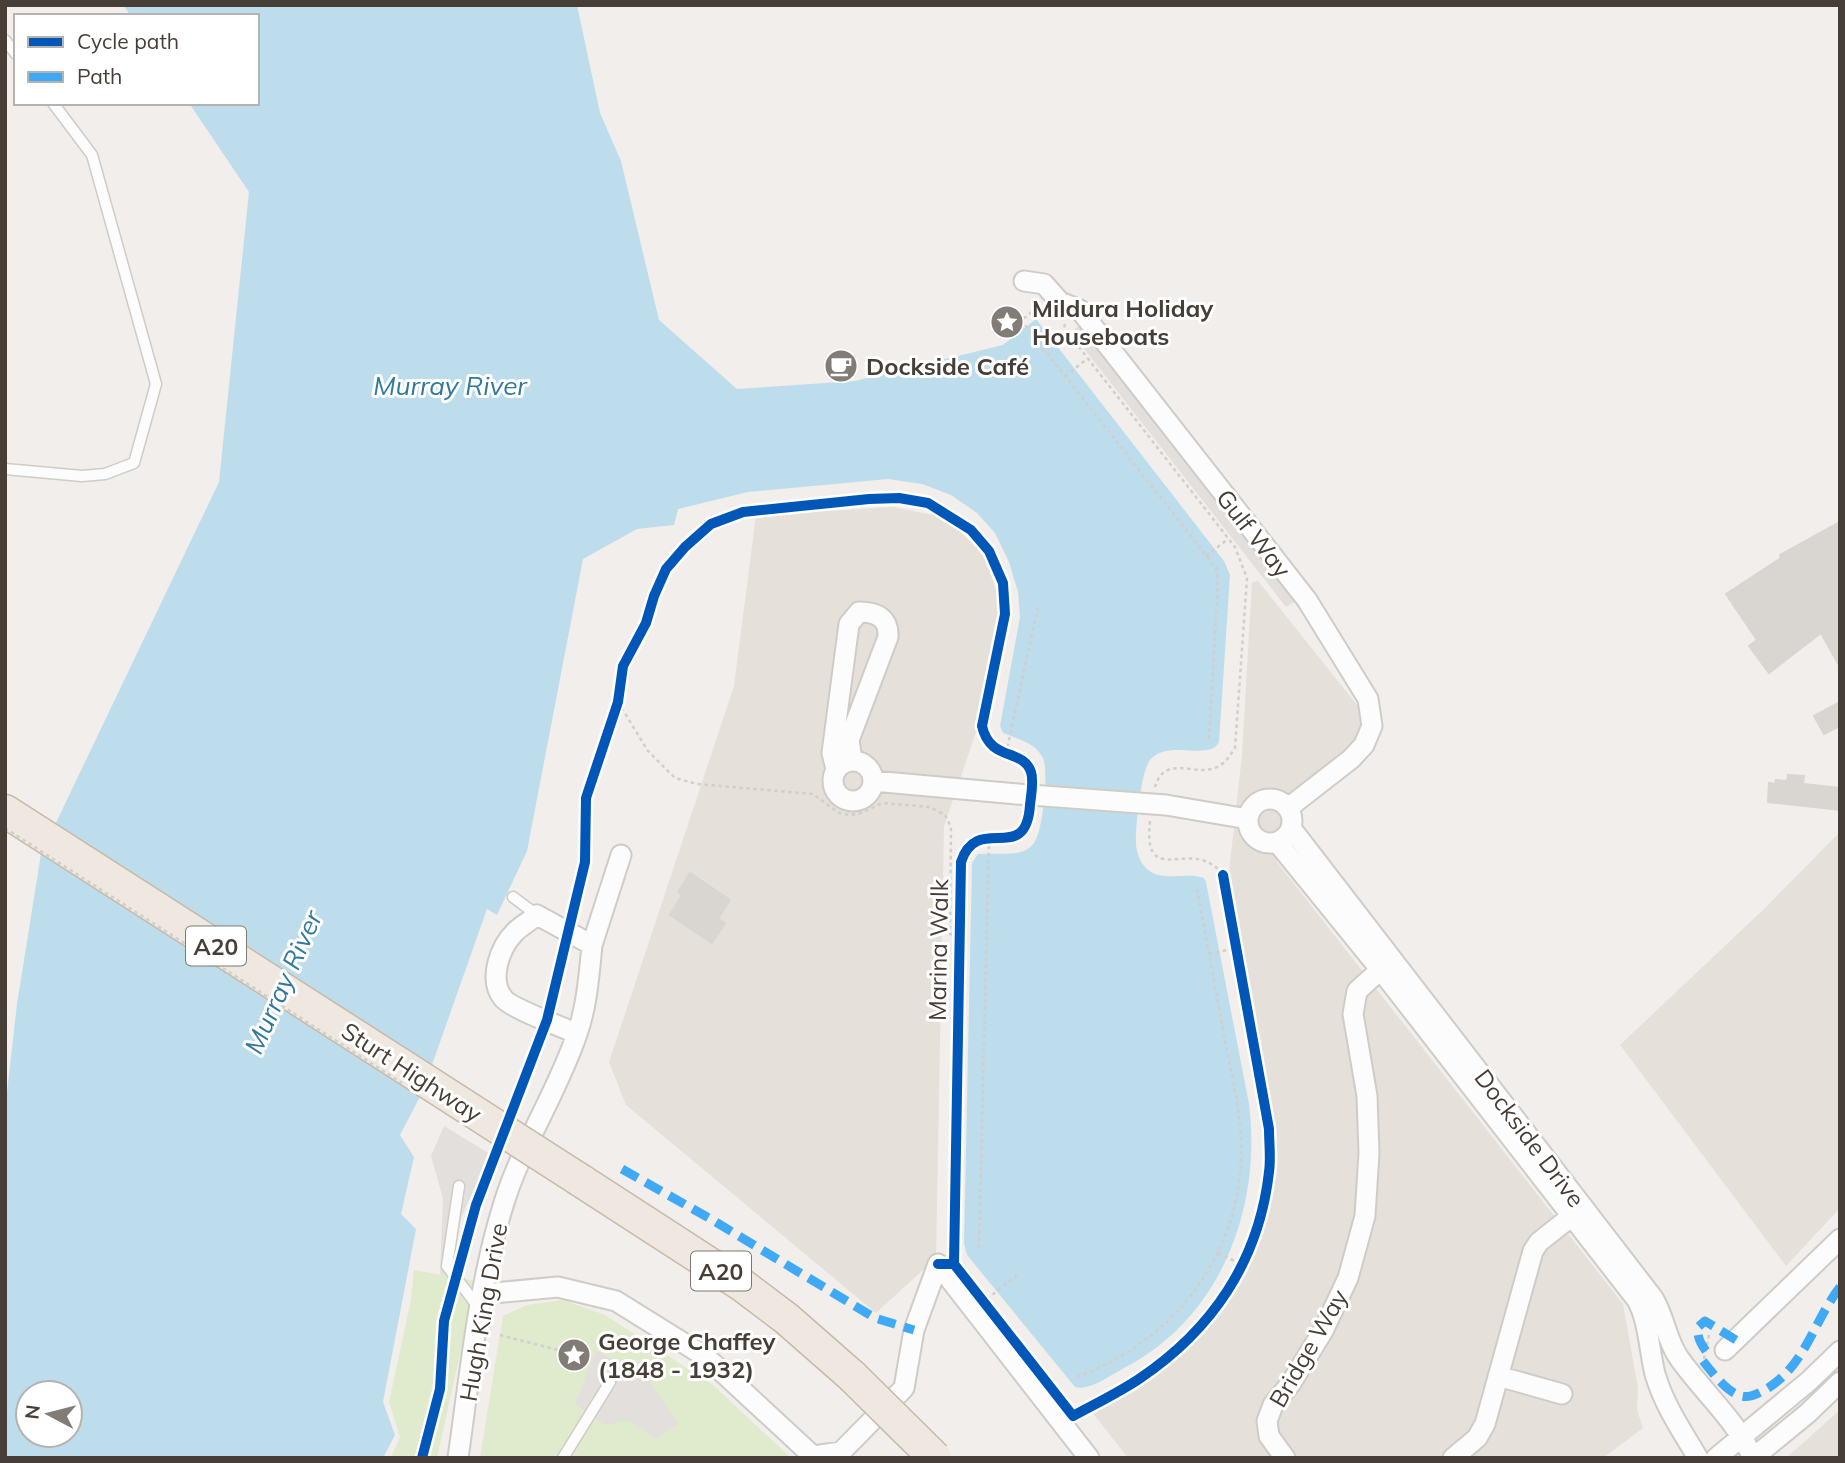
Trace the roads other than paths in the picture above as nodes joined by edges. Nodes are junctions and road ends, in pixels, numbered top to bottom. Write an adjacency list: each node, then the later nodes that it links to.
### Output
1 (54, 105): 3 (lane)
2 (1024, 281): 6 (street, Gulf Way)
3 (5, 469)
4 (844, 765): 4 (street); 5 (street); 5 (street)
5 (873, 781): 8 (street, bridge)
6 (1288, 808): 8 (street); 9 (street)
7 (5, 811): 31 (highway, Sturt Highway / A20, bridge)
8 (1248, 819): 10 (street)
9 (1291, 828): 10 (street); 15 (street, Dockside Drive)
10 (1277, 842): 15 (street, Dockside Drive)
11 (621, 855): 14 (street, Hugh King Drive)
12 (513, 897): 13 (lane)
13 (537, 915): 14 (street); 16 (street)
14 (592, 945): 16 (street, Hugh King Drive)
15 (1386, 964): 18 (street, Dockside Drive); 33 (street, Bridge Way)
16 (577, 1034): 20 (street, Hugh King Drive)
17 (459, 1186): 20 (lane)
18 (1577, 1211): 23 (street); 27 (street, Dockside Drive); 35 (street, Dockside Drive)
19 (1840, 1239): 21 (street)
20 (481, 1301): 28 (street); 29 (street, Hugh King Drive)
21 (1725, 1350)
22 (1840, 1351): 27 (street)
23 (1499, 1376): 26 (street); 34 (street)
24 (610, 1382): 30 (lane)
25 (1840, 1382): 37 (street)
26 (1562, 1394)
27 (1743, 1435): 36 (street); 37 (street, Dockside Drive)
28 (814, 1457): 32 (street)
29 (458, 1458)
30 (563, 1458)
31 (935, 1458)
32 (1089, 1458)
33 (1285, 1458)
34 (1453, 1458)
35 (1698, 1458)
36 (1716, 1458)
37 (1753, 1458)

